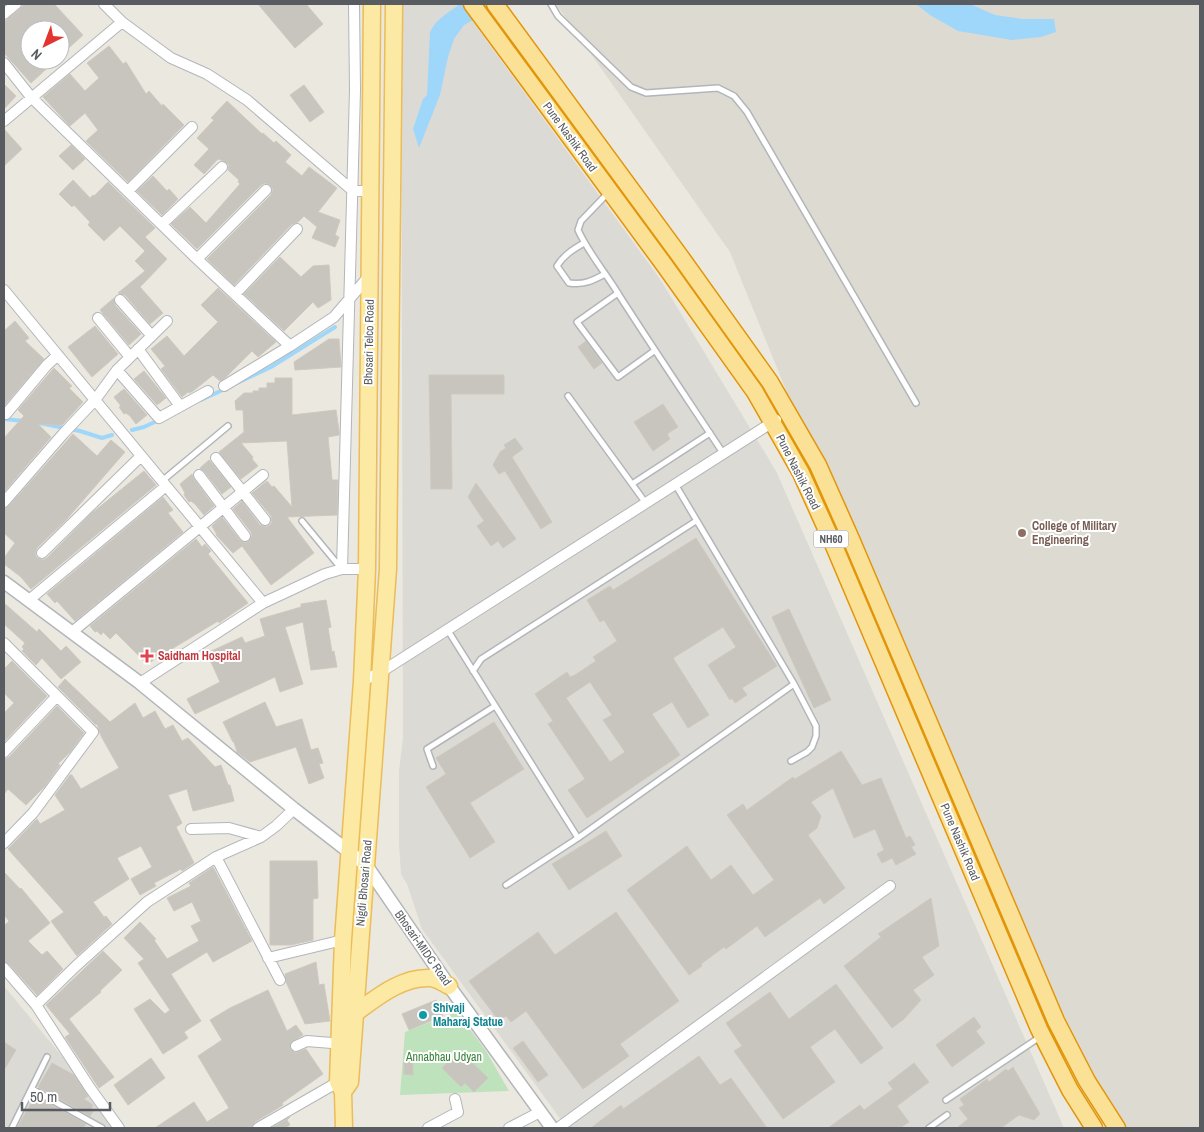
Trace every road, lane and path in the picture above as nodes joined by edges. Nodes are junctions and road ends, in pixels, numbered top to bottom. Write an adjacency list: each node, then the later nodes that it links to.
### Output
1 (16, 4): 9 (street)
2 (104, 4): 10 (street)
3 (354, 4): 17 (street)
4 (372, 4): 20 (main road, Bhosari Telco Road)
5 (394, 4): 79 (main road, Bhosari Telco Road)
6 (472, 4): 19 (highway, Pune Nashik Road / NH60)
7 (495, 4): 47 (highway, Pune Nashik Road / NH60)
8 (551, 4): 45 (lane)
9 (4, 14)
10 (122, 22): 12 (street); 17 (street)
11 (4, 63): 12 (street)
12 (31, 97): 13 (street); 18 (street)
13 (4, 121)
14 (192, 127): 18 (street)
15 (222, 167): 21 (street)
16 (266, 190): 24 (street)
17 (352, 190): 20 (street); 30 (street)
18 (128, 191): 21 (street)
19 (610, 191): 23 (lane); 49 (highway, Pune Nashik Road / NH60)
20 (371, 192): 26 (main road, Bhosari Telco Road)
21 (162, 224): 24 (street)
22 (297, 229): 29 (street)
23 (584, 243): 25 (lane); 25 (lane)
24 (197, 259): 29 (street)
25 (605, 274): 28 (lane)
26 (370, 275): 30 (street); 71 (main road, Bhosari Telco Road)
27 (4, 290): 38 (street)
28 (618, 293): 37 (lane); 37 (lane)
29 (235, 294): 35 (street)
30 (349, 299): 35 (street); 70 (street)
31 (120, 300): 34 (street)
32 (98, 318): 39 (street)
33 (167, 320): 34 (street)
34 (151, 335): 36 (street)
35 (290, 346): 41 (street)
36 (138, 349): 39 (street); 46 (street)
37 (654, 351): 51 (lane)
38 (58, 355): 44 (street); 48 (street)
39 (130, 356): 40 (street)
40 (117, 370): 44 (street); 46 (street)
41 (224, 386)
42 (208, 391): 46 (street)
43 (568, 396): 58 (lane)
44 (95, 400): 53 (street); 61 (street)
45 (916, 403)
46 (180, 406)
47 (787, 412): 49 (street); 126 (highway, Pune Nashik Road / NH60)
48 (6, 414)
49 (772, 422): 52 (street); 105 (highway, Pune Nashik Road / NH60)
50 (228, 426): 57 (lane)
51 (710, 433): 52 (lane); 58 (lane)
52 (723, 453): 59 (street)
53 (142, 456): 57 (street); 69 (street)
54 (216, 458): 60 (street)
55 (199, 475): 63 (street)
56 (263, 475): 60 (street)
57 (164, 483): 67 (street); 73 (street)
58 (632, 484): 62 (lane)
59 (674, 484): 62 (street); 66 (lane)
60 (242, 492): 63 (street); 64 (street)
61 (4, 502)
62 (646, 502): 75 (street)
63 (224, 507): 67 (street); 68 (street)
64 (265, 520)
65 (302, 520): 70 (lane)
66 (696, 521): 78 (lane); 82 (lane)
67 (200, 526): 74 (street); 76 (street)
68 (245, 536)
69 (42, 553)
70 (342, 569): 71 (street); 74 (street)
71 (367, 569): 80 (main road, Bhosari Telco Road)
72 (4, 582): 73 (street, Bhosari-MIDC Road)
73 (29, 600): 76 (street, Bhosari-MIDC Road)
74 (263, 602): 81 (street)
75 (447, 628): 78 (lane); 79 (street)
76 (72, 632): 81 (street, Bhosari-MIDC Road)
77 (6, 649): 83 (street)
78 (474, 671): 84 (lane)
79 (381, 672): 80 (street); 95 (main road, Nigdi Bhosari Road)
80 (362, 681): 93 (main road, Nigdi Bhosari Road)
81 (140, 683): 88 (street, Bhosari-MIDC Road)
82 (794, 684): 86 (lane); 91 (lane)
83 (56, 697): 85 (street); 92 (street)
84 (495, 706): 87 (lane); 91 (lane)
85 (4, 752)
86 (791, 761)
87 (433, 766)
88 (294, 810): 90 (street); 93 (street, Bhosari-MIDC Road)
89 (191, 829): 90 (street)
90 (262, 837): 94 (street)
91 (578, 838): 96 (lane)
92 (4, 843)
93 (350, 853): 95 (street, Bhosari-MIDC Road); 98 (main road, Nigdi Bhosari Road)
94 (216, 857): 99 (street); 103 (street)
95 (366, 865): 102 (street, Bhosari-MIDC Road); 104 (main road, Nigdi Bhosari Road)
96 (506, 886)
97 (890, 886): 123 (street)
98 (343, 940): 99 (street); 106 (main road, Nigdi Bhosari Road)
99 (268, 958): 101 (street)
100 (4, 968): 103 (street)
101 (280, 980)
102 (449, 986): 104 (main road); 113 (street, Bhosari-MIDC Road)
103 (36, 1005): 118 (street)
104 (354, 1014): 106 (main road, Nigdi Bhosari Road)
105 (1042, 1035): 112 (lane); 125 (highway, Pune Nashik Road / NH60)
106 (346, 1044): 107 (street); 109 (main road, Nigdi Bhosari Road)
107 (296, 1046)
108 (47, 1057): 110 (lane)
109 (344, 1085): 115 (main road, Nigdi Bhosari Road); 119 (street)
110 (32, 1089): 116 (lane); 117 (lane)
111 (455, 1100): 120 (street)
112 (946, 1100)
113 (540, 1112): 121 (street); 122 (street, Bhosari-MIDC Road)
114 (947, 1115): 124 (lane)
115 (342, 1126)
116 (12, 1128)
117 (102, 1128)
118 (119, 1128)
119 (258, 1128)
120 (428, 1128)
121 (509, 1128)
122 (552, 1128)
123 (558, 1128)
124 (929, 1128)
125 (1094, 1128)
126 (1116, 1128)

